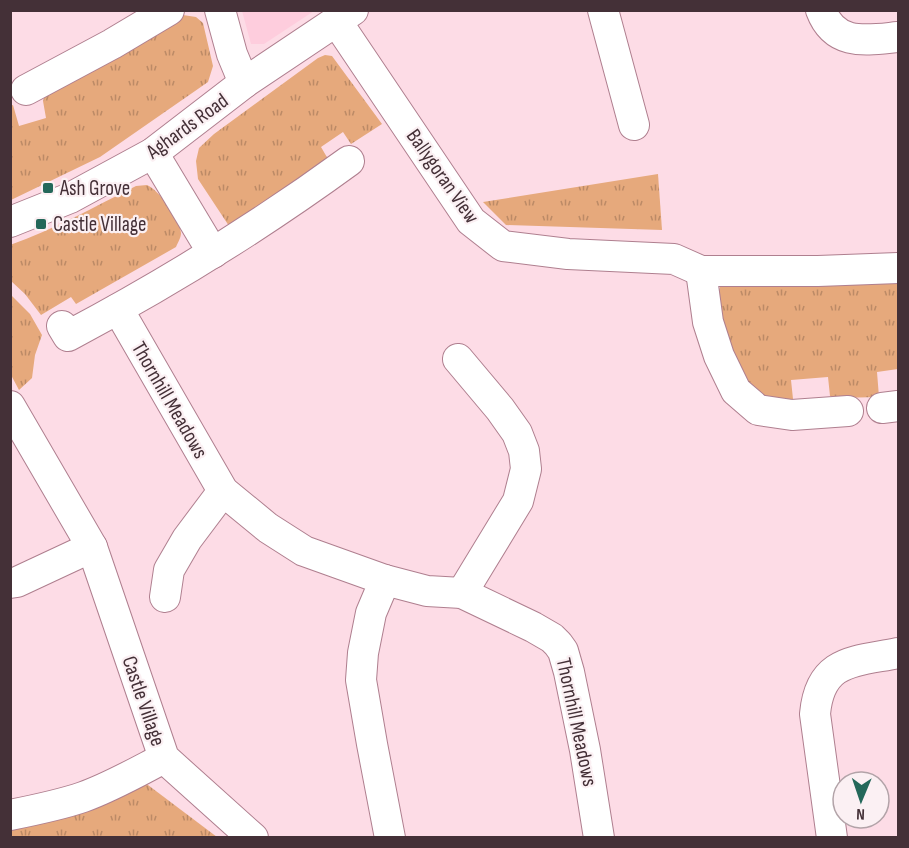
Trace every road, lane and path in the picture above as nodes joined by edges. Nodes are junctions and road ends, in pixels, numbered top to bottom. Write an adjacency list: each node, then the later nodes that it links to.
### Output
1 (169, 10): 8 (street)
2 (220, 10): 7 (street)
3 (603, 10): 9 (street)
4 (821, 10): 6 (street)
5 (345, 16): 7 (street, Aghards Road); 15 (street, Ballygoran View)
6 (898, 37)
7 (244, 83): 10 (street, Aghards Road)
8 (26, 90)
9 (634, 125)
10 (153, 153): 12 (street, Aghards Road); 13 (street)
11 (349, 161): 13 (street)
12 (10, 222)
13 (213, 253): 16 (street)
14 (898, 268): 15 (street, Ballygoran View)
15 (701, 271): 20 (street)
16 (118, 309): 17 (street); 21 (street, Thornhill Meadows)
17 (62, 326)
18 (458, 359): 25 (street)
19 (10, 406): 22 (street, Castle Village)
20 (848, 411)
21 (223, 491): 23 (street, Thornhill Meadows); 26 (street)
22 (92, 547): 24 (street); 28 (street, Castle Village)
23 (385, 580): 25 (street, Thornhill Meadows); 31 (street)
24 (10, 583)
25 (462, 593): 32 (street, Thornhill Meadows)
26 (165, 597)
27 (898, 653): 33 (street)
28 (164, 758): 29 (street); 30 (street, Castle Village)
29 (10, 815)
30 (254, 837)
31 (390, 837)
32 (599, 837)
33 (832, 837)

